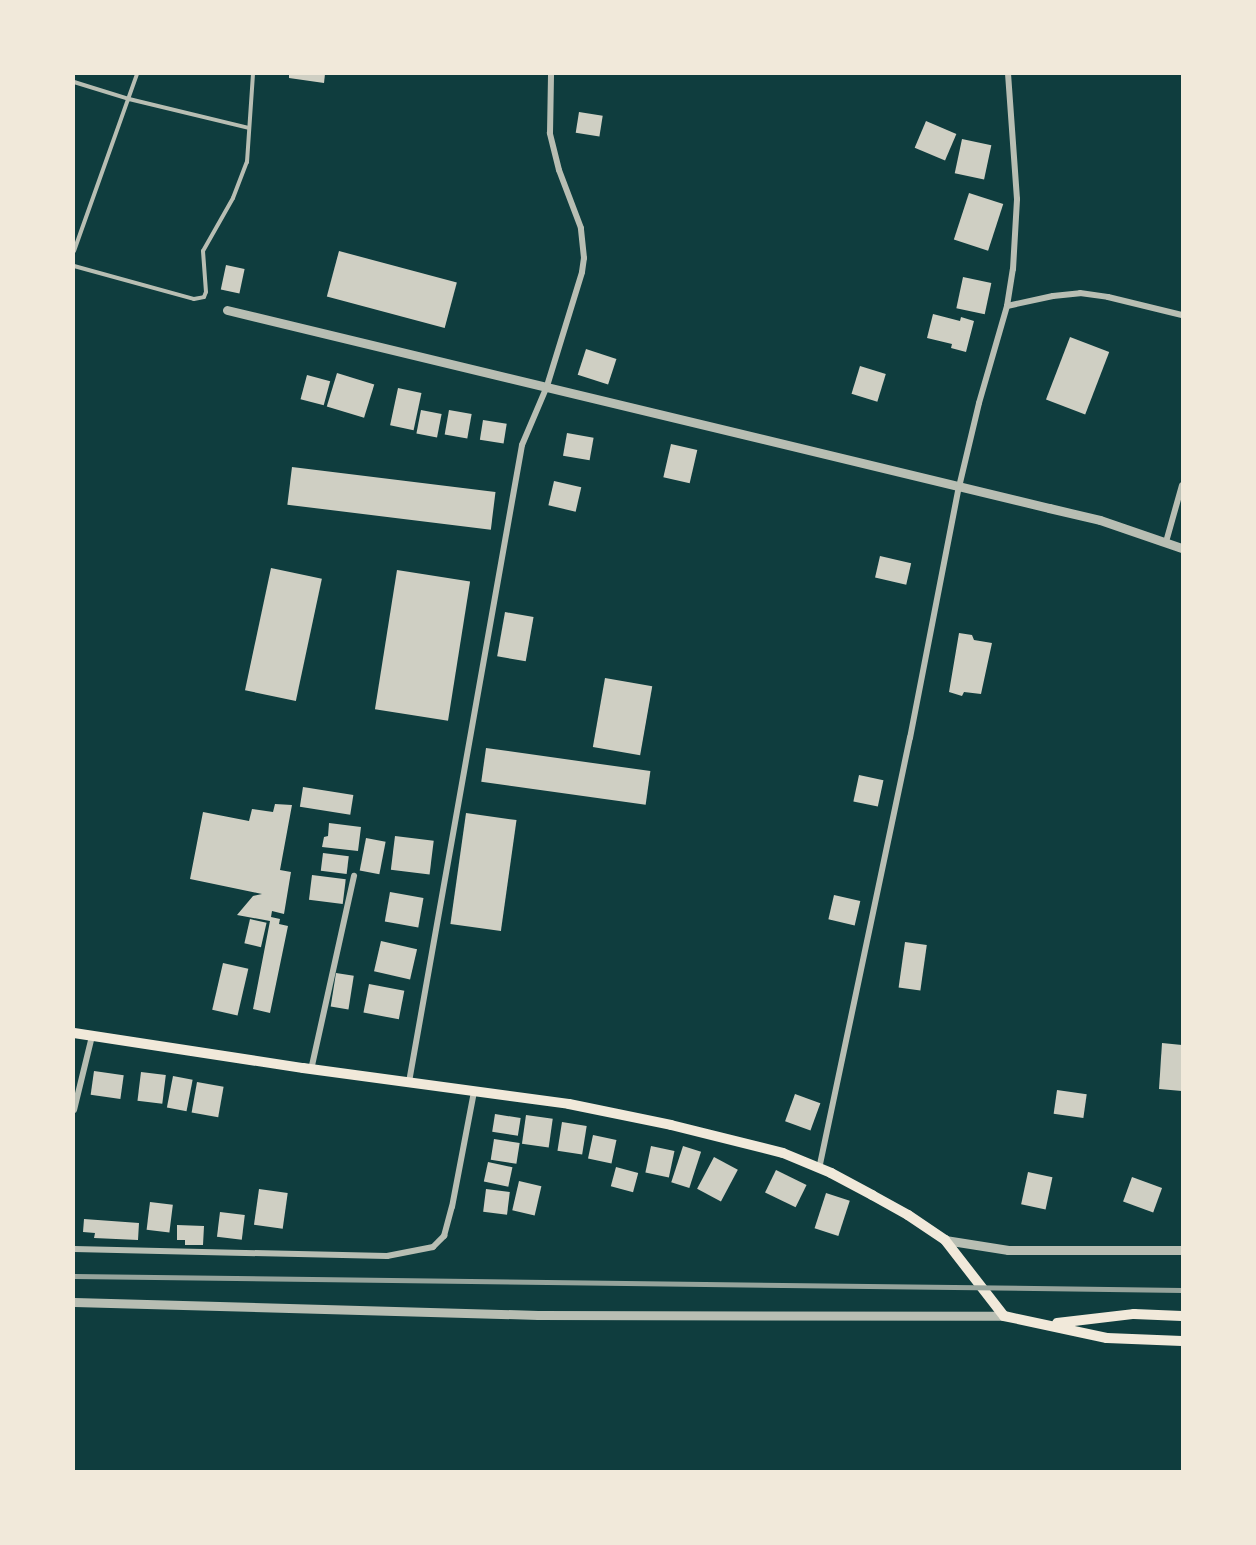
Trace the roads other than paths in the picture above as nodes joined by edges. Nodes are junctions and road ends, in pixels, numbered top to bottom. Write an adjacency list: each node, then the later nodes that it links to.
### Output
1 (137, 74): 6 (lane)
2 (253, 74): 7 (lane)
3 (551, 74): 13 (street)
4 (1008, 74): 10 (street)
5 (74, 82): 6 (lane)
6 (129, 99): 7 (lane); 8 (lane)
7 (249, 128): 9 (lane)
8 (74, 251)
9 (74, 266)
10 (1007, 306): 12 (street); 15 (street)
11 (226, 310): 13 (street)
12 (1182, 315)
13 (547, 386): 15 (street); 22 (street)
14 (1182, 484): 16 (street)
15 (959, 487): 16 (street); 25 (street)
16 (1166, 542): 17 (street)
17 (1182, 548)
18 (354, 876): 21 (street)
19 (74, 1033): 20 (main road)
20 (92, 1036): 21 (main road); 24 (street)
21 (311, 1070): 22 (main road)
22 (409, 1082): 23 (main road)
23 (474, 1092): 25 (main road); 27 (street)
24 (74, 1110)
25 (819, 1168): 26 (main road)
26 (945, 1240): 28 (street); 30 (main road)
27 (74, 1249)
28 (1182, 1250)
29 (74, 1302): 30 (street)
30 (1004, 1316): 32 (main road)
31 (1182, 1316): 32 (main road)
32 (1048, 1324): 33 (main road)
33 (1182, 1341)

